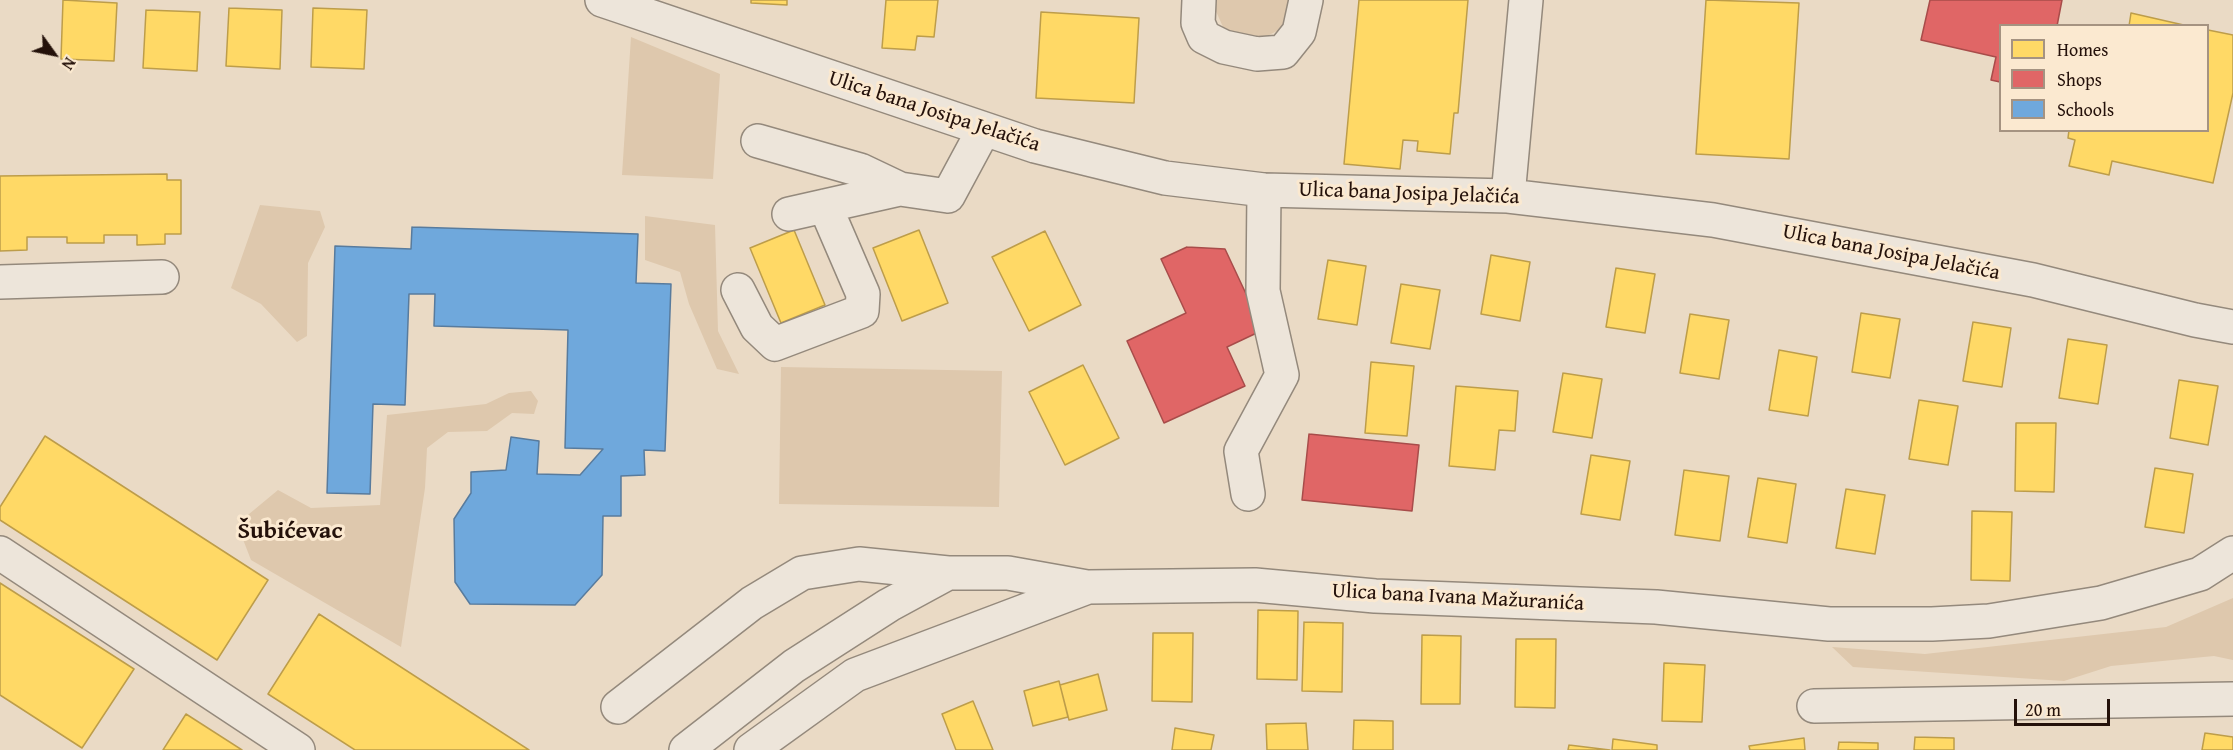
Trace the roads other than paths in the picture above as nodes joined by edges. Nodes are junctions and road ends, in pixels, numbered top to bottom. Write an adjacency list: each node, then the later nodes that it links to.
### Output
1 (602, 0): 5 (street, Ulica bana Josipa Jelačića)
2 (1199, 0): 3 (street)
3 (1306, 0)
4 (1526, 0): 9 (street)
5 (984, 129): 7 (street); 8 (street, Ulica bana Josipa Jelačića)
6 (758, 141): 7 (street)
7 (900, 189): 10 (street)
8 (1264, 190): 9 (street, Ulica bana Josipa Jelačića); 16 (street)
9 (1508, 196): 15 (street, Ulica bana Josipa Jelačića)
10 (825, 206): 11 (street); 14 (street)
11 (789, 214)
12 (162, 277): 13 (street)
13 (0, 282)
14 (738, 290)
15 (2233, 327)
16 (1248, 494)
17 (0, 553): 24 (street)
18 (2233, 553): 20 (street, Ulica bana Ivana Mažuranića)
19 (948, 573): 20 (street); 23 (street); 25 (street)
20 (1088, 587): 26 (street, Ulica bana Ivana Mažuranića)
21 (2233, 699): 22 (street)
22 (1814, 706)
23 (618, 707)
24 (298, 750)
25 (686, 750)
26 (751, 750)

